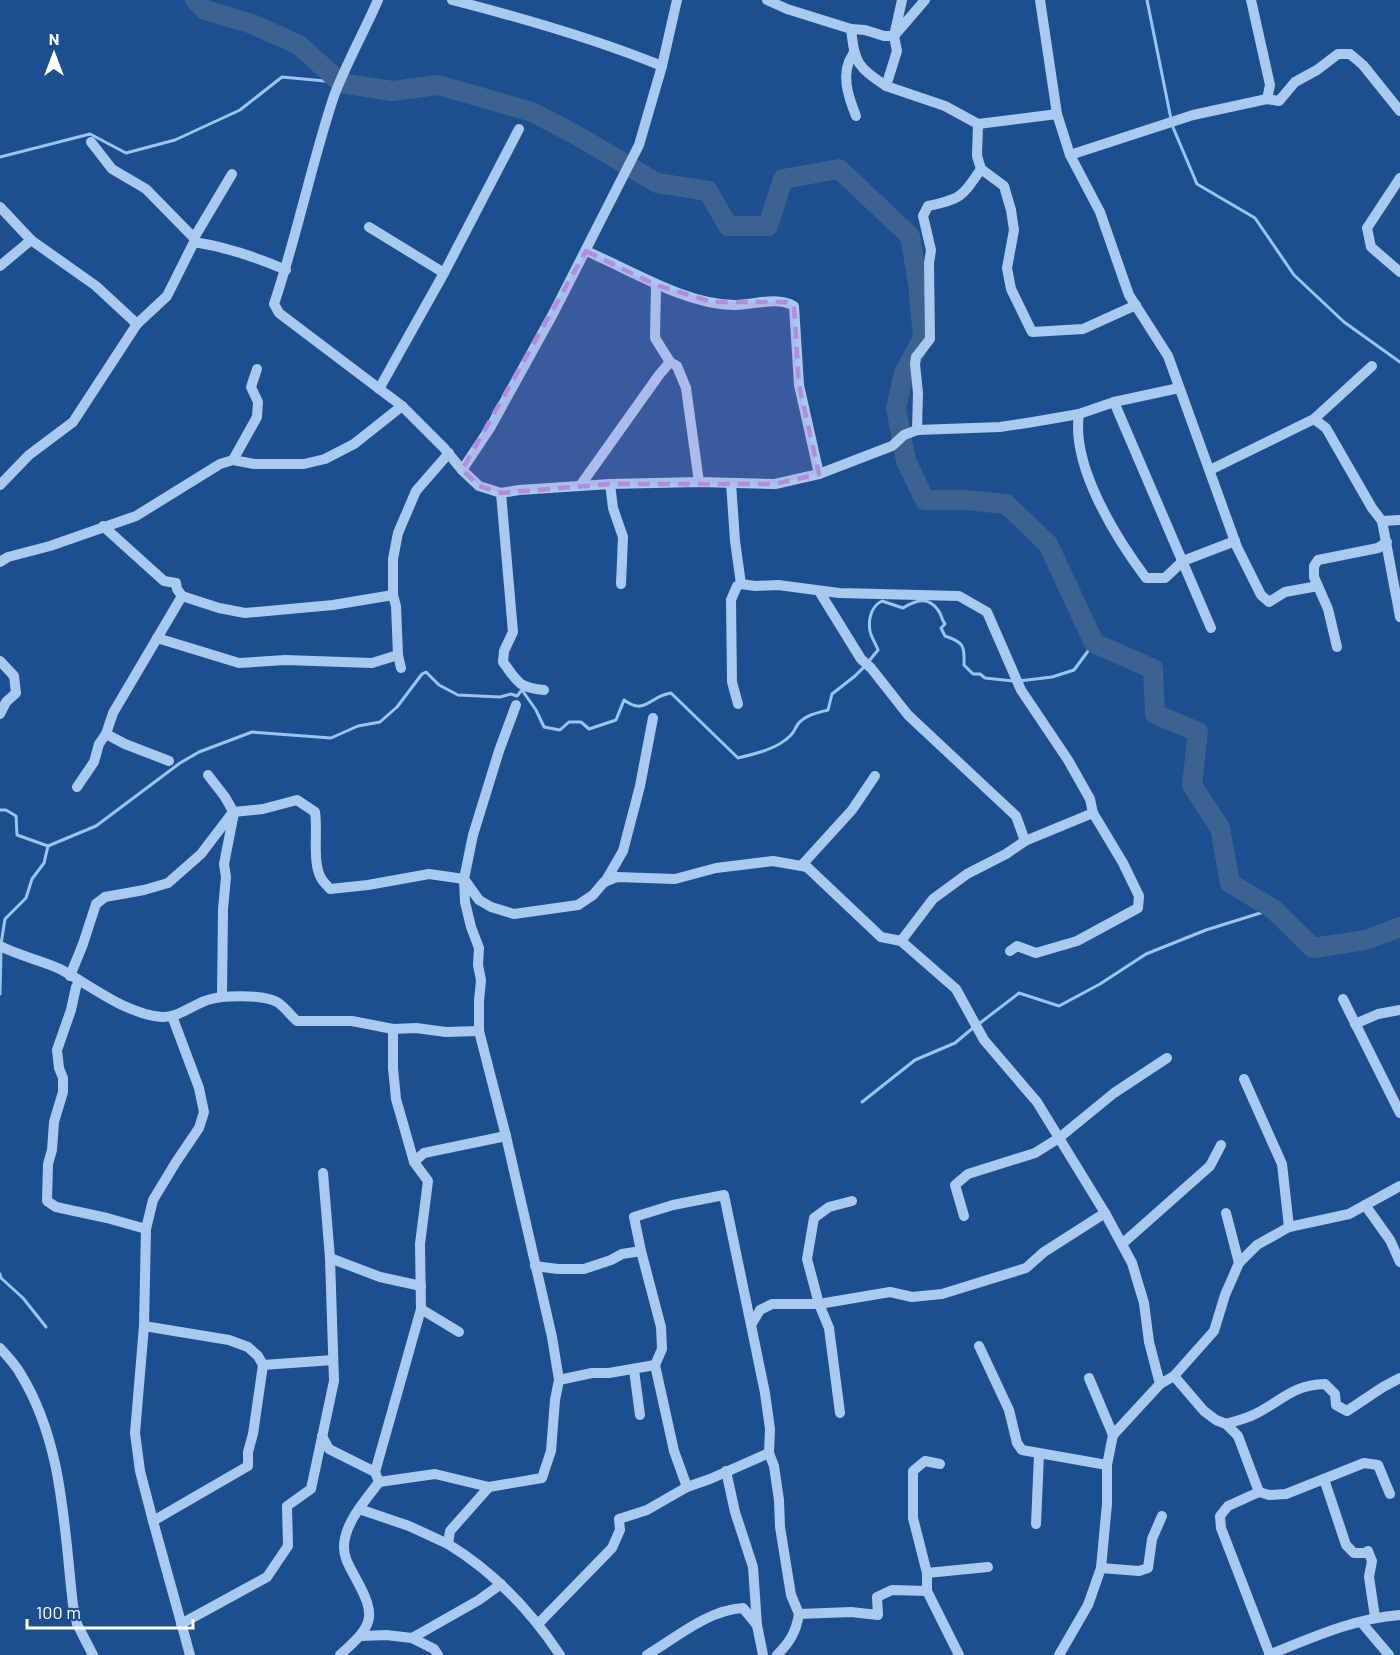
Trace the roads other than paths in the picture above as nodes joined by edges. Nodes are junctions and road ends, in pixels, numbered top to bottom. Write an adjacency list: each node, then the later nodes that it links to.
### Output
1 (378, 0): 32 (street)
2 (452, 0): 13 (street)
3 (677, 0): 13 (street)
4 (767, 0): 9 (street)
5 (902, 0): 11 (street)
6 (925, 0): 11 (street)
7 (1040, 0): 17 (street)
8 (1251, 0): 15 (street)
9 (788, 4): 10 (street)
10 (850, 29): 11 (street); 12 (street)
11 (894, 36): 14 (street)
12 (854, 54): 14 (street); 18 (street)
13 (662, 66): 30 (street)
14 (886, 86): 19 (street)
15 (1267, 99): 16 (street); 22 (street)
16 (1400, 111)
17 (1057, 114): 19 (street); 22 (street)
18 (856, 116)
19 (978, 124): 23 (street)
20 (519, 129): 34 (street)
21 (92, 142): 29 (street)
22 (1070, 155): 36 (street)
23 (981, 169): 36 (street); 47 (street)
24 (232, 174): 29 (street)
25 (1400, 178): 33 (street)
26 (0, 207): 28 (street)
27 (369, 227): 34 (street)
28 (31, 240): 31 (street); 37 (street)
29 (194, 240): 32 (street); 37 (street)
30 (586, 251): 35 (street); 50 (street)
31 (0, 266)
32 (286, 270): 42 (street)
33 (1400, 272)
34 (444, 273): 42 (street)
35 (656, 285): 38 (street); 52 (street)
36 (1136, 305): 41 (street)
37 (137, 324): 55 (street)
38 (670, 362): 53 (street); 57 (street)
39 (1372, 366): 46 (street)
40 (258, 369): 49 (street)
41 (1179, 388): 43 (street); 51 (street)
42 (379, 389): 44 (street)
43 (1114, 402): 45 (street); 64 (street)
44 (402, 406): 48 (street); 49 (street)
45 (1080, 414): 47 (street); 64 (street)
46 (1314, 419): 51 (street); 60 (street)
47 (917, 430): 52 (street)
48 (449, 453): 50 (street); 70 (street)
49 (233, 460): 61 (street)
50 (462, 470): 58 (street)
51 (1210, 470): 62 (street)
52 (819, 474): 54 (street)
53 (699, 482): 54 (street); 56 (street)
54 (731, 483): 67 (street)
55 (0, 484)
56 (610, 484): 57 (street); 66 (street)
57 (580, 486): 58 (street)
58 (501, 494): 79 (street)
59 (1400, 520): 60 (street)
60 (1382, 521): 63 (street)
61 (104, 526): 65 (street); 71 (street)
62 (1235, 541): 64 (street); 68 (street)
63 (1386, 542): 68 (street); 72 (street)
64 (1183, 561): 73 (street)
65 (0, 562)
66 (621, 584)
67 (741, 584): 69 (street); 80 (street)
68 (1318, 586): 75 (street)
69 (819, 591): 90 (street); 91 (street)
70 (393, 595): 71 (street); 76 (street)
71 (182, 596): 74 (street)
72 (1400, 617)
73 (1211, 628)
74 (157, 638): 76 (street); 84 (street)
75 (1337, 647)
76 (398, 655): 78 (street)
77 (0, 661): 82 (street)
78 (401, 668)
79 (544, 690)
80 (738, 704)
81 (516, 705): 93 (street)
82 (0, 714)
83 (653, 718): 94 (street)
84 (106, 734): 85 (street); 88 (street)
85 (169, 761)
86 (208, 775): 89 (street)
87 (875, 776): 92 (street)
88 (77, 787)
89 (233, 812): 93 (street); 98 (street); 99 (street)
90 (1093, 813): 91 (street); 97 (street)
91 (1025, 841): 95 (street)
92 (801, 866): 94 (street); 95 (street)
93 (464, 879): 94 (street); 105 (street)
94 (604, 882)
95 (901, 941): 110 (street)
96 (0, 946): 98 (street)
97 (1010, 951)
98 (75, 979): 102 (street); 121 (street)
99 (222, 996): 102 (street); 104 (street)
100 (1343, 999): 103 (street)
101 (1400, 1010): 103 (street)
102 (172, 1016): 121 (street)
103 (1355, 1024): 108 (street)
104 (393, 1029): 105 (street); 112 (street)
105 (479, 1031): 109 (street)
106 (1167, 1058): 110 (street)
107 (1244, 1079): 120 (street)
108 (1400, 1113)
109 (506, 1136): 112 (street); 127 (street)
110 (1059, 1138): 117 (street); 119 (street)
111 (1221, 1145): 122 (street)
112 (414, 1162): 128 (street)
113 (323, 1173): 124 (street)
114 (1400, 1186): 116 (street)
115 (852, 1201): 129 (street)
116 (1365, 1205): 120 (street); 125 (street)
117 (1105, 1213): 122 (street); 129 (street)
118 (1226, 1214): 126 (street)
119 (964, 1216)
120 (1289, 1227): 126 (street)
121 (146, 1229): 132 (street)
122 (1122, 1244): 144 (street)
123 (641, 1251): 127 (street); 131 (street); 138 (street)
124 (330, 1258): 128 (street); 136 (street)
125 (1400, 1262)
126 (1239, 1263): 140 (street)
127 (535, 1266): 143 (street)
128 (421, 1286): 130 (street)
129 (819, 1304): 131 (street); 145 (street)
130 (421, 1309): 133 (street); 155 (street)
131 (752, 1325): 150 (street)
132 (144, 1326): 137 (street); 163 (street)
133 (459, 1332)
134 (979, 1346): 151 (street)
135 (0, 1348): 180 (street)
136 (333, 1360): 137 (street); 149 (street)
137 (263, 1365): 163 (street)
138 (654, 1365): 139 (street); 157 (street)
139 (634, 1370): 143 (street); 146 (street)
140 (1174, 1377): 144 (street); 147 (street)
141 (1089, 1378): 148 (street)
142 (1400, 1378): 147 (street)
143 (559, 1380): 158 (street)
144 (1160, 1384): 148 (street)
145 (840, 1413)
146 (640, 1415)
147 (1226, 1424): 159 (street)
148 (1113, 1435): 153 (street)
149 (322, 1436): 155 (street); 176 (street)
150 (769, 1453): 154 (street); 171 (street)
151 (1039, 1455): 153 (street); 164 (street)
152 (940, 1464): 168 (street)
153 (1107, 1465): 167 (street)
154 (726, 1471): 157 (street); 177 (street)
155 (377, 1477): 158 (street); 161 (street)
156 (1324, 1479): 159 (street); 160 (street); 173 (street)
157 (687, 1487): 175 (street)
158 (489, 1488): 165 (street)
159 (1259, 1492): 190 (street)
160 (1390, 1494)
161 (359, 1509): 165 (street); 178 (street)
162 (1162, 1516): 167 (street)
163 (153, 1521): 176 (street)
164 (1036, 1524)
165 (448, 1544): 169 (street)
166 (988, 1567): 168 (street)
167 (1101, 1568): 189 (street)
168 (927, 1573): 170 (street)
169 (501, 1584): 175 (street); 179 (street)
170 (927, 1591): 171 (street); 188 (street)
171 (799, 1614): 187 (street)
172 (1400, 1615): 173 (street)
173 (1375, 1617): 174 (street)
174 (1361, 1622): 190 (street); 191 (street)
175 (539, 1623): 184 (street)
176 (181, 1624): 181 (street)
177 (757, 1625): 185 (street); 186 (street)
178 (361, 1636): 179 (street); 182 (street)
179 (412, 1638): 183 (street)
180 (93, 1655)
181 (190, 1655)
182 (340, 1655)
183 (438, 1655)
184 (560, 1655)
185 (647, 1655)
186 (763, 1655)
187 (777, 1655)
188 (959, 1655)
189 (1059, 1655)
190 (1270, 1655)
191 (1389, 1655)

